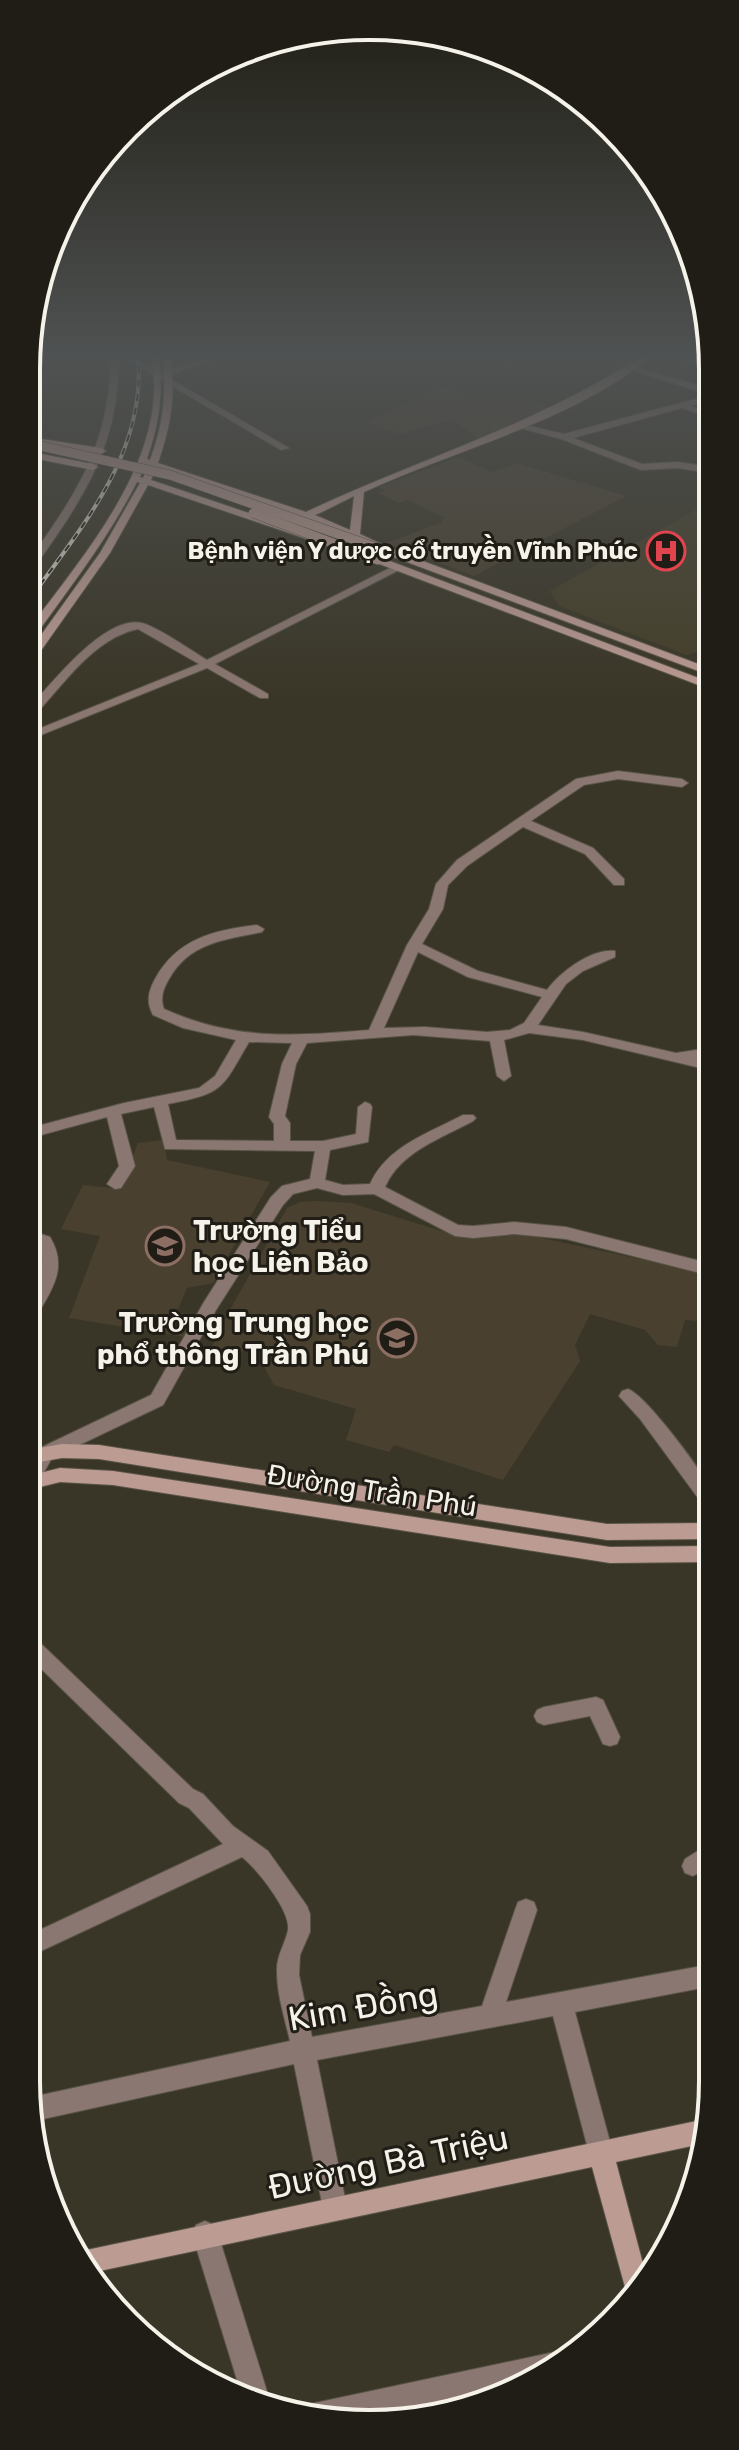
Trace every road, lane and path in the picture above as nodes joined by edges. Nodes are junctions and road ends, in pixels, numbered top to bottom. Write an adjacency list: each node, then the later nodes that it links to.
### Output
1 (84, 469): 10 (main road)
2 (92, 469): 10 (street)
3 (118, 469): 20 (main road, bridge)
4 (139, 469): 11 (main road)
5 (152, 469): 13 (main road)
6 (156, 469): 19 (main road, bridge)
7 (172, 469): 9 (main road)
8 (412, 469): 15 (main road)
9 (184, 473): 12 (main road); 16 (main road)
10 (88, 477): 18 (street)
11 (134, 478): 13 (main road); 22 (main road)
12 (160, 485): 13 (main road); 14 (main road)
13 (144, 487): 14 (main road); 25 (main road)
14 (175, 490): 20 (main road)
15 (359, 490): 16 (main road); 17 (main road)
16 (305, 516): 17 (main road)
17 (355, 534): 19 (main road)
18 (40, 551)
19 (392, 553): 23 (main road)
20 (378, 560): 21 (main road)
21 (398, 568): 24 (main road); 26 (street)
22 (40, 621)
23 (596, 630): 24 (main road); 27 (main road)
24 (581, 638): 28 (main road)
25 (40, 643)
26 (205, 665): 30 (street); 31 (street); 32 (street)
27 (697, 667): 28 (main road)
28 (683, 676): 29 (main road)
29 (699, 682)
30 (264, 696)
31 (40, 704)
32 (40, 732)
33 (682, 783): 34 (street)
34 (522, 822): 35 (street); 37 (street)
35 (619, 882)
36 (257, 929): 44 (street)
37 (414, 945): 39 (street); 41 (street)
38 (610, 954): 39 (street)
39 (550, 995): 40 (street)
40 (528, 1028): 42 (street); 46 (street)
41 (375, 1033): 42 (street); 43 (street)
42 (496, 1036): 48 (street)
43 (302, 1038): 44 (street); 54 (street)
44 (244, 1039): 49 (street)
45 (699, 1053): 46 (street)
46 (669, 1056): 47 (street)
47 (699, 1063)
48 (504, 1076)
49 (160, 1101): 51 (street); 54 (street)
50 (365, 1107): 55 (street)
51 (113, 1111): 53 (street); 57 (street)
52 (468, 1118): 58 (street)
53 (40, 1130)
54 (282, 1146): 55 (street)
55 (323, 1146): 56 (street)
56 (317, 1183): 58 (street); 63 (street)
57 (115, 1184)
58 (376, 1189): 60 (street)
59 (40, 1240): 61 (street)
60 (699, 1267)
61 (40, 1290)
62 (628, 1396): 66 (street)
63 (40, 1450)
64 (40, 1453): 67 (main road, Đường Trần Phú)
65 (40, 1480): 68 (main road, Đường Trần Phú)
66 (699, 1485)
67 (699, 1531)
68 (699, 1554)
69 (40, 1656): 72 (street)
70 (544, 1716): 71 (street)
71 (610, 1737)
72 (243, 1846): 74 (street); 78 (street)
73 (526, 1910): 77 (street)
74 (40, 1941)
75 (699, 1978): 76 (street, Kim Đồng)
76 (562, 2005): 77 (street, Kim Đồng); 81 (street)
77 (489, 2018): 78 (street, Kim Đồng)
78 (304, 2051): 79 (street, Kim Đồng); 82 (street)
79 (41, 2107)
80 (695, 2133): 81 (main road, Đường Bà Triệu)
81 (601, 2153): 82 (main road, Đường Bà Triệu); 85 (main road)
82 (335, 2208): 83 (main road, Đường Bà Triệu)
83 (205, 2234): 84 (main road, Đường Bà Triệu); 87 (street)
84 (93, 2260)
85 (634, 2277)
86 (501, 2383): 88 (street)
87 (253, 2389)
88 (439, 2402): 89 (street)
89 (370, 2410)

